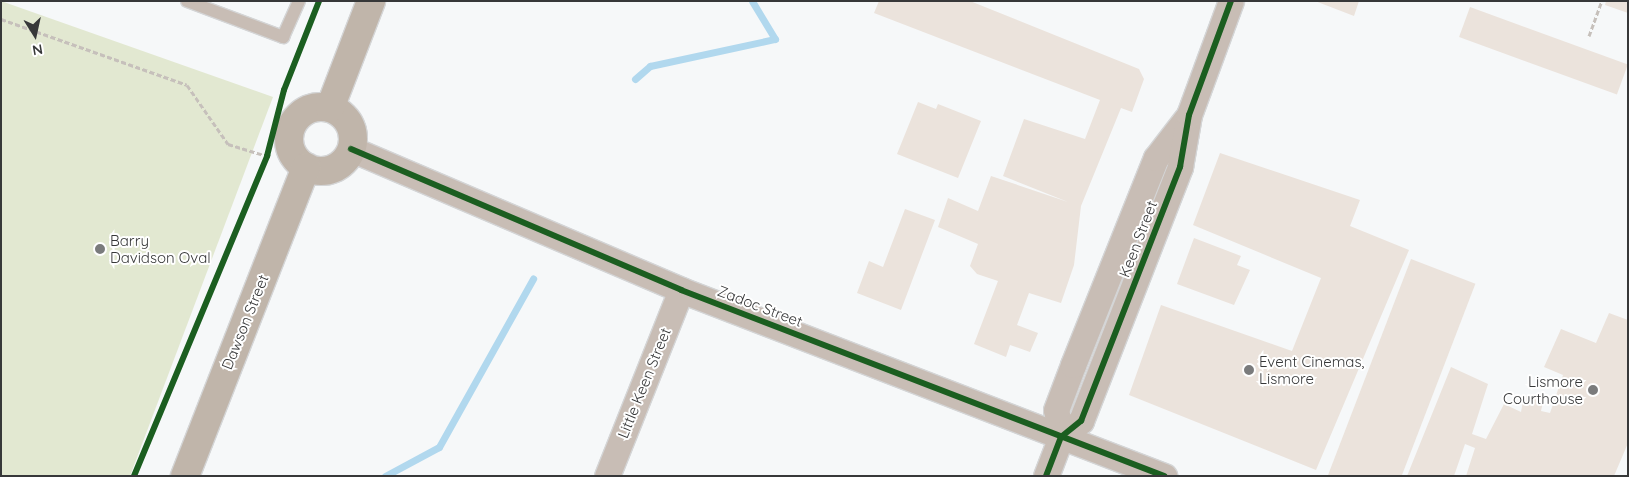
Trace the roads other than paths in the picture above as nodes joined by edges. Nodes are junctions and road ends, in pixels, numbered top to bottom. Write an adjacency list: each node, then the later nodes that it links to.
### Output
1 (187, 1): 2 (lane)
2 (299, 1)
3 (371, 1): 5 (main road)
4 (1231, 1): 9 (street, Keen Street)
5 (330, 108): 6 (main road); 7 (main road)
6 (351, 149): 7 (main road); 8 (street, Zadoc Street)
7 (306, 167): 10 (main road, Dawson Street)
8 (682, 290): 9 (street, Zadoc Street); 11 (street, Little Keen Street)
9 (1061, 436): 12 (street); 13 (street, Zadoc Street)
10 (184, 476)
11 (607, 476)
12 (1046, 476)
13 (1164, 476)

